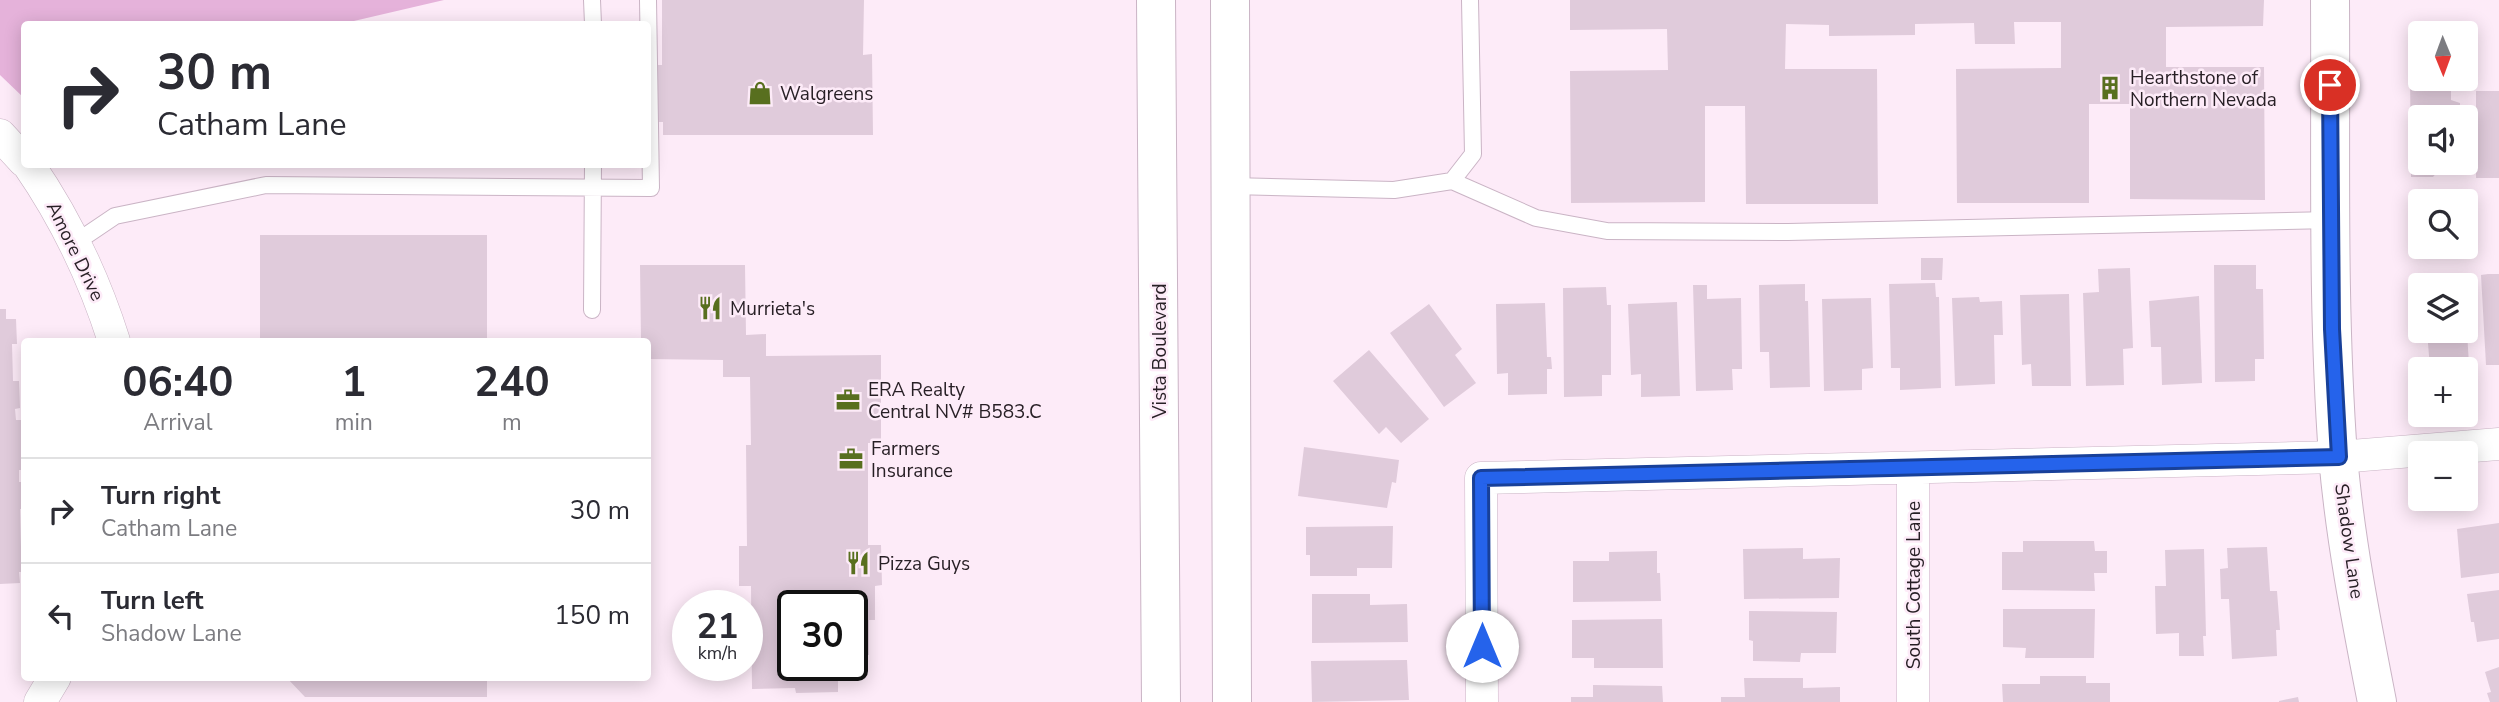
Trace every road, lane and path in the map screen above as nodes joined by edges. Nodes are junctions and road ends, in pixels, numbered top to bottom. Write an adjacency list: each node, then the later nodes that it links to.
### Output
1 (592, 0): 7 (lane)
2 (648, 0): 8 (lane)
3 (1156, 0): 26 (main road, Vista Boulevard)
4 (1230, 0): 15 (main road)
5 (1470, 0): 14 (lane)
6 (2330, 0): 17 (main road, Shadow Lane)
7 (593, 21)
8 (648, 21)
9 (0, 135): 10 (street, Amore Drive)
10 (21, 158)
11 (29, 168): 18 (street, Amore Drive)
12 (593, 168): 16 (lane)
13 (651, 168): 16 (lane)
14 (1452, 180): 15 (lane); 17 (lane)
15 (1231, 186): 27 (main road)
16 (593, 188): 18 (lane); 19 (lane)
17 (2331, 220): 22 (main road, Shadow Lane)
18 (75, 243): 20 (street, Amore Drive)
19 (592, 310)
20 (113, 338)
21 (2499, 444): 22 (street)
22 (2339, 457): 23 (street); 30 (main road, Shadow Lane)
23 (1913, 468): 28 (street); 29 (street, South Cottage Lane)
24 (53, 681): 25 (street)
25 (40, 702)
26 (1161, 702)
27 (1232, 702)
28 (1482, 702)
29 (1913, 702)
30 (2377, 702)

